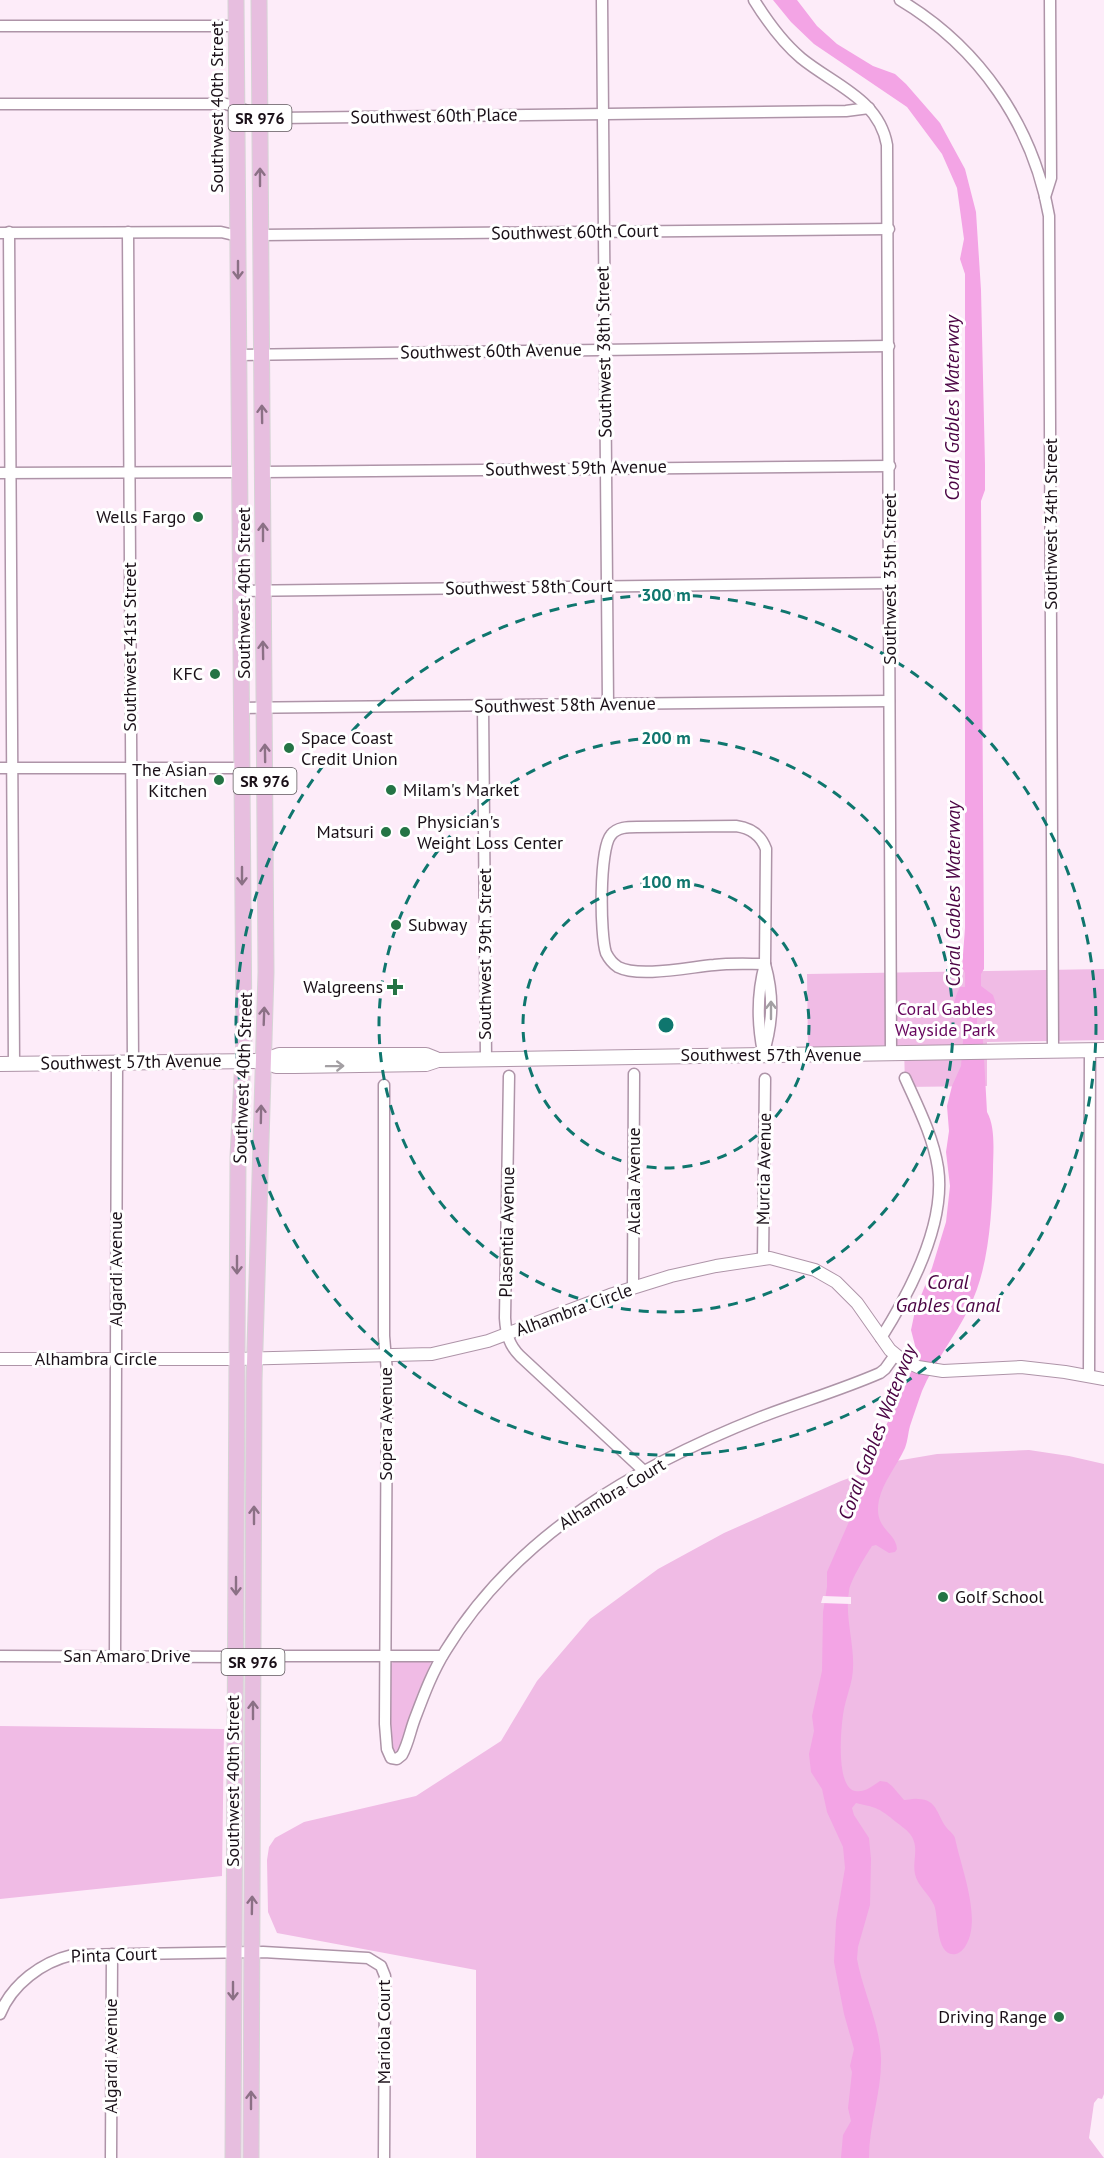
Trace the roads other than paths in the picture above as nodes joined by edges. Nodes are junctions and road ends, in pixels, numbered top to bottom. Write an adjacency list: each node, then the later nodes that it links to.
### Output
1 (236, 0): 8 (main road, Southwest 40th Street / SR 976)
2 (259, 0): 13 (main road, Southwest 40th Street / SR 976)
3 (602, 0): 12 (street, Southwest 38th Street)
4 (754, 0): 11 (street, Southwest 35th Street)
5 (900, 0): 15 (street)
6 (1050, 0): 15 (street, Southwest 34th Street)
7 (0, 26): 8 (street)
8 (236, 26): 10 (main road, Southwest 40th Street / SR 976)
9 (0, 104): 10 (street, Southwest 60th Place)
10 (237, 106): 13 (street, Southwest 60th Place); 14 (main road, Southwest 40th Street / SR 976)
11 (869, 108): 12 (street, Southwest 60th Place); 16 (street, Southwest 35th Street)
12 (603, 114): 13 (street, Southwest 60th Place); 19 (street, Southwest 38th Street)
13 (260, 115): 20 (main road, Southwest 40th Street / SR 976, one-way to 13)
14 (237, 181): 20 (main road); 21 (main road, Southwest 40th Street / SR 976)
15 (1045, 198): 52 (street, Southwest 34th Street)
16 (889, 229): 19 (street, Southwest 60th Court); 23 (street, Southwest 35th Street)
17 (4, 232): 18 (street); 32 (street)
18 (128, 232): 21 (street); 33 (street, Southwest 41st Street)
19 (603, 232): 20 (street, Southwest 60th Court); 24 (street, Southwest 38th Street)
20 (261, 235): 22 (main road, Southwest 40th Street / SR 976)
21 (238, 236): 22 (main road); 25 (main road, Southwest 40th Street / SR 976, one-way to 25)
22 (261, 279): 26 (main road, Southwest 40th Street / SR 976)
23 (889, 346): 24 (street, Southwest 60th Avenue); 28 (street, Southwest 35th Street)
24 (605, 350): 26 (street, Southwest 60th Avenue); 29 (street, Southwest 38th Street)
25 (238, 354): 26 (street, Southwest 60th Avenue); 27 (main road, Southwest 40th Street / SR 976)
26 (261, 354): 31 (main road, Southwest 40th Street / SR 976, one-way to 26)
27 (239, 449): 30 (main road, Southwest 40th Street / SR 976); 31 (main road)
28 (890, 466): 29 (street, Southwest 59th Avenue); 34 (street, Southwest 35th Street)
29 (606, 468): 31 (street, Southwest 59th Avenue); 35 (street, Southwest 38th Street)
30 (239, 472): 33 (street); 36 (main road, Southwest 40th Street / SR 976)
31 (263, 472): 37 (main road, Southwest 40th Street / SR 976, one-way to 31)
32 (6, 473): 33 (street); 44 (street)
33 (129, 473): 45 (street, Southwest 41st Street)
34 (890, 583): 35 (street, Southwest 58th Court); 38 (street, Southwest 35th Street)
35 (607, 586): 37 (street, Southwest 58th Court); 39 (street, Southwest 38th Street)
36 (239, 591): 37 (street, Southwest 58th Court); 41 (main road, Southwest 40th Street / SR 976)
37 (262, 591): 42 (main road, Southwest 40th Street / SR 976, one-way to 37)
38 (890, 701): 39 (street, Southwest 58th Avenue); 54 (street, Southwest 35th Street)
39 (608, 704): 40 (street, Southwest 58th Avenue)
40 (483, 705): 42 (street, Southwest 58th Avenue); 56 (street, Southwest 39th Street)
41 (240, 708): 42 (street, Southwest 58th Avenue); 46 (main road, Southwest 40th Street / SR 976)
42 (264, 708): 49 (main road, Southwest 40th Street / SR 976, one-way to 42)
43 (0, 768): 44 (street)
44 (13, 768): 45 (street); 61 (street)
45 (130, 768): 46 (street); 60 (street, Southwest 41st Street)
46 (241, 768): 47 (main road, Southwest 40th Street / SR 976)
47 (242, 811): 48 (main road, Southwest 40th Street / SR 976); 49 (main road)
48 (242, 832): 50 (main road); 57 (main road, Southwest 40th Street / SR 976, one-way to 57)
49 (265, 834): 50 (main road, Southwest 40th Street / SR 976)
50 (266, 854): 58 (main road, Southwest 40th Street / SR 976, one-way to 50)
51 (765, 964): 51 (street); 55 (street)
52 (1053, 1050): 53 (main road, Southwest 57th Avenue); 54 (main road, Southwest 57th Avenue)
53 (1097, 1050): 77 (street)
54 (891, 1054): 55 (main road, Southwest 57th Avenue)
55 (764, 1055): 56 (main road, Southwest 57th Avenue)
56 (486, 1060): 58 (main road, Southwest 57th Avenue)
57 (243, 1061): 58 (main road, Southwest 57th Avenue); 60 (main road, Southwest 57th Avenue); 75 (main road, Southwest 40th Street / SR 976, one-way to 75)
58 (262, 1061): 76 (main road, Southwest 40th Street / SR 976, one-way to 58)
59 (117, 1062): 60 (main road, Southwest 57th Avenue); 61 (main road, Southwest 57th Avenue); 74 (street, Algardi Avenue)
60 (133, 1062)
61 (7, 1064)
62 (634, 1074): 68 (street, Alcala Avenue)
63 (509, 1076): 69 (street, Plasentia Avenue)
64 (905, 1078): 70 (street)
65 (765, 1079): 67 (street, Murcia Avenue)
66 (384, 1085): 72 (street, Sopera Avenue)
67 (763, 1259): 68 (street, Alhambra Circle); 70 (street, Alhambra Circle)
68 (633, 1288): 69 (street, Alhambra Circle)
69 (507, 1334): 72 (street, Alhambra Circle); 79 (street, Plasentia Avenue)
70 (881, 1338): 71 (street, Alhambra Circle)
71 (895, 1355): 77 (street, Alhambra Circle); 79 (street, Alhambra Court)
72 (386, 1357): 76 (street, Alhambra Circle); 83 (street, Sopera Avenue)
73 (0, 1359): 74 (street, Alhambra Circle)
74 (116, 1359): 75 (street, Alhambra Circle); 81 (street, Algardi Avenue)
75 (237, 1359): 76 (street, Alhambra Circle); 85 (main road, Southwest 40th Street / SR 976, one-way to 85)
76 (255, 1359): 86 (main road, Southwest 40th Street / SR 976, one-way to 76)
77 (1089, 1376): 78 (street, Alhambra Circle)
78 (1104, 1379)
79 (645, 1472): 84 (street, Alhambra Court)
80 (0, 1656): 81 (street, San Amaro Drive)
81 (115, 1656): 85 (street, San Amaro Drive)
82 (271, 1656): 83 (street)
83 (386, 1656): 84 (street); 87 (street, Sopera Avenue)
84 (442, 1656): 87 (street, Alhambra Court)
85 (235, 1657): 86 (street, San Amaro Drive); 88 (main road, Southwest 40th Street / SR 976)
86 (254, 1657): 89 (main road, Southwest 40th Street / SR 976, one-way to 86)
87 (395, 1760)
88 (233, 1952): 89 (street, Pinta Court); 90 (street, Pinta Court); 93 (main road, Southwest 40th Street / SR 976, one-way to 93)
89 (251, 1952): 94 (main road, Southwest 40th Street / SR 976, one-way to 89); 95 (street, Mariola Court)
90 (112, 1954): 91 (street, Pinta Court); 92 (street, Algardi Avenue)
91 (0, 2013)
92 (111, 2158)
93 (233, 2158)
94 (251, 2158)
95 (384, 2158)

